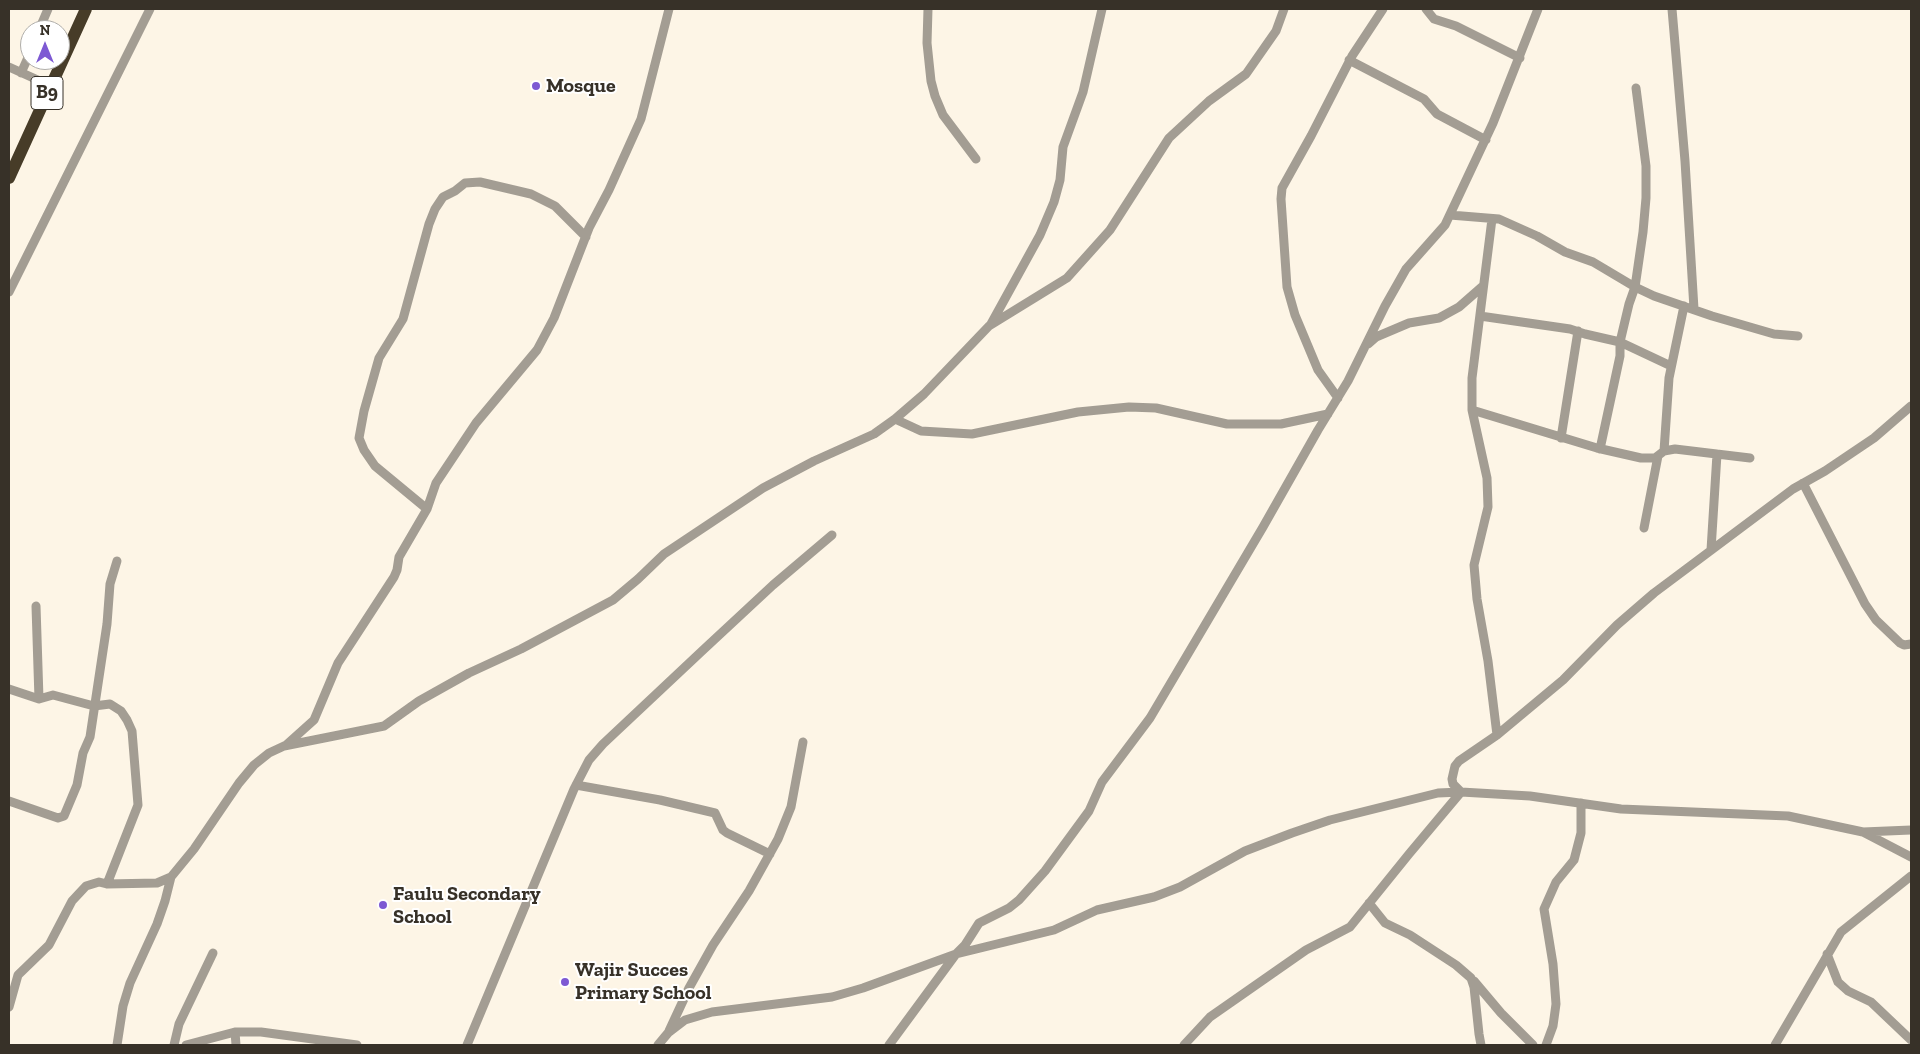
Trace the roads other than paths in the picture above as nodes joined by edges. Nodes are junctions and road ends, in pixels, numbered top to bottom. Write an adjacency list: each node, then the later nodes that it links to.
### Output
1 (86, 9): 18 (highway, B9)
2 (150, 9): 28 (street)
3 (669, 9): 25 (street)
4 (928, 9): 21 (street)
5 (1102, 9): 32 (street)
6 (1284, 9): 32 (street)
7 (1383, 9): 14 (street)
8 (1426, 9): 13 (street)
9 (1538, 9): 12 (street)
10 (1545, 9): 12 (street)
11 (1672, 9): 30 (street)
12 (1532, 27): 13 (street)
13 (1520, 58): 20 (street)
14 (1349, 60): 20 (street); 38 (street)
15 (9, 67): 17 (street)
16 (22, 70): 17 (street)
17 (21, 73): 18 (street)
18 (50, 86): 22 (highway, B9)
19 (1636, 88): 27 (street)
20 (1486, 140): 23 (street)
21 (976, 159)
22 (9, 178)
23 (1450, 215): 24 (street); 36 (street)
24 (1492, 219): 26 (street); 27 (street)
25 (586, 237): 49 (street); 49 (street)
26 (1483, 286): 31 (street); 36 (street)
27 (1635, 287): 29 (street); 35 (street)
28 (9, 292)
29 (1684, 306): 30 (street); 37 (street)
30 (1694, 309): 34 (street)
31 (1480, 316): 33 (street); 40 (street)
32 (989, 326): 42 (street)
33 (1578, 331): 35 (street); 43 (street)
34 (1798, 336)
35 (1620, 342): 37 (street); 44 (street)
36 (1362, 353): 38 (street)
37 (1671, 366): 45 (street)
38 (1338, 398): 41 (street)
39 (1911, 406): 48 (street)
40 (1472, 410): 43 (street); 59 (street)
41 (1328, 414): 42 (street); 75 (street)
42 (895, 419): 61 (street)
43 (1561, 438): 44 (street)
44 (1600, 448): 45 (street)
45 (1661, 454): 46 (street); 50 (street)
46 (1717, 454): 47 (street); 52 (street)
47 (1750, 458)
48 (1803, 483): 52 (street); 55 (street)
49 (427, 508): 61 (street)
50 (1644, 528)
51 (832, 535): 62 (street)
52 (1711, 550): 59 (street)
53 (117, 561): 58 (street)
54 (36, 606): 57 (street)
55 (1911, 644)
56 (9, 689): 57 (street)
57 (39, 699): 58 (street)
58 (94, 706): 64 (street); 72 (street)
59 (1498, 735): 63 (street)
60 (803, 742): 68 (street)
61 (284, 746): 71 (street)
62 (576, 785): 68 (street); 90 (street)
63 (1461, 792): 65 (street); 73 (street); 75 (street)
64 (9, 801)
65 (1581, 803): 67 (street); 83 (street)
66 (1911, 830): 67 (street)
67 (1863, 832): 69 (street)
68 (770, 854): 80 (street)
69 (1911, 857)
70 (1911, 876): 76 (street)
71 (171, 877): 72 (street); 84 (street)
72 (107, 884): 78 (street)
73 (1368, 903): 77 (street); 93 (street)
74 (213, 953): 85 (street)
75 (956, 954): 80 (street); 92 (street)
76 (1827, 954): 82 (street); 96 (street)
77 (1471, 978): 94 (street); 95 (street)
78 (9, 1007)
79 (235, 1032): 81 (street); 86 (street); 87 (street)
80 (668, 1033): 91 (street)
81 (285, 1035): 88 (street); 89 (street)
82 (1911, 1040)
83 (1544, 1043)
84 (117, 1045)
85 (174, 1045)
86 (186, 1045)
87 (236, 1045)
88 (284, 1045)
89 (357, 1045)
90 (467, 1045)
91 (658, 1045)
92 (889, 1045)
93 (1184, 1045)
94 (1481, 1045)
95 (1533, 1045)
96 (1775, 1045)

